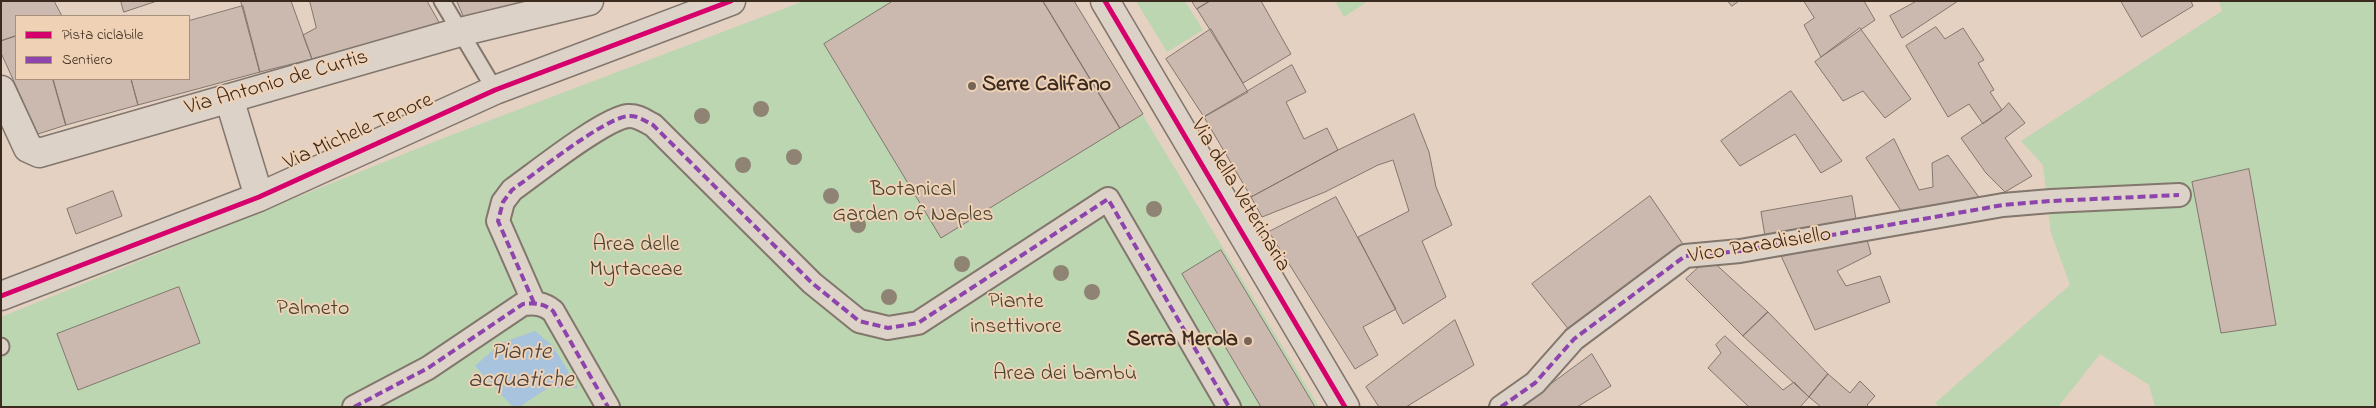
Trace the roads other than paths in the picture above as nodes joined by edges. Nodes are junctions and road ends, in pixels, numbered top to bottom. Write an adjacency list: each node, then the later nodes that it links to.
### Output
1 (442, 1): 5 (lane)
2 (589, 1): 5 (street, Via Antonio de Curtis)
3 (1105, 1): 16 (street, Via della Veterinaria)
4 (713, 4): 7 (street, Via Michele Tenore)
5 (460, 32): 7 (lane); 8 (street, Via Antonio de Curtis)
6 (1, 90): 8 (street, Via Antonio de Curtis)
7 (495, 90): 10 (street, Via Michele Tenore)
8 (229, 98): 10 (street)
9 (2179, 195): 17 (street, Vico Paradisiello)
10 (259, 197): 11 (street, Via Michele Tenore)
11 (1, 296)
12 (534, 304): 13 (street); 14 (street); 15 (street)
13 (354, 407)
14 (608, 407)
15 (1229, 407)
16 (1345, 407)
17 (1501, 407)

